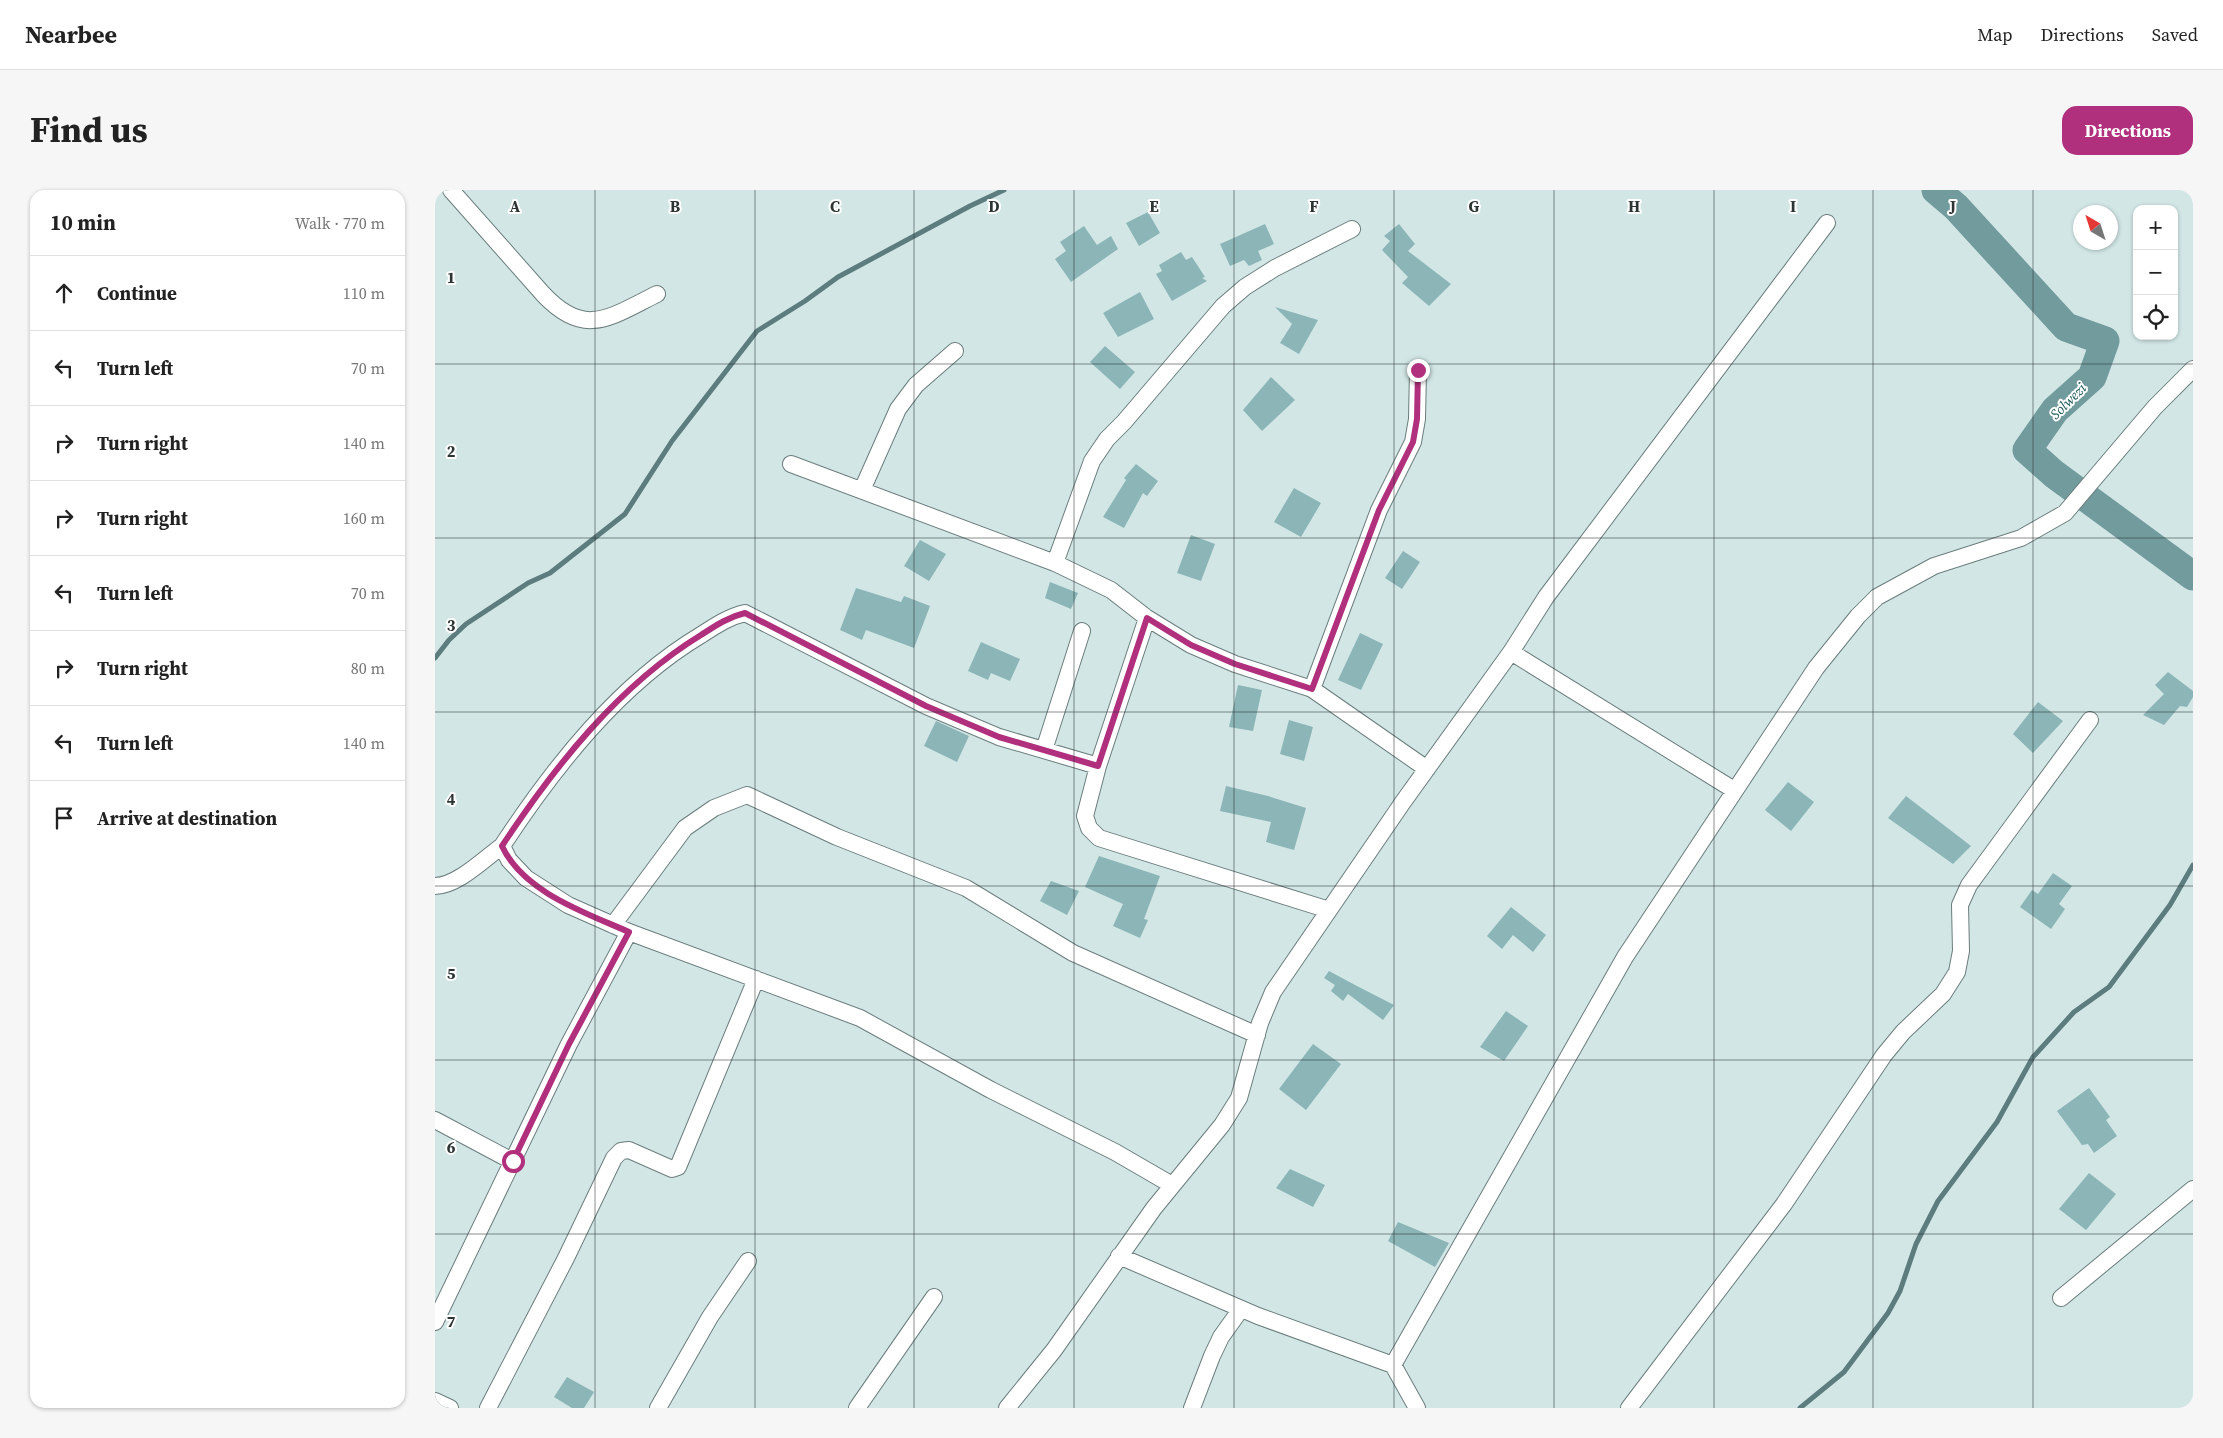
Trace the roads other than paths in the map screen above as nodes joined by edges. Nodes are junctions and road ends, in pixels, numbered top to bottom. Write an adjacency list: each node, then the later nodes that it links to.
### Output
1 (451, 190): 4 (street)
2 (1827, 223): 13 (street)
3 (1352, 229): 10 (street)
4 (657, 294)
5 (955, 351): 9 (street)
6 (2193, 369): 19 (street)
7 (1418, 370): 14 (street)
8 (791, 464): 9 (street)
9 (862, 490): 10 (street)
10 (1055, 563): 11 (street)
11 (1147, 618): 14 (street); 17 (street)
12 (1082, 631): 16 (street)
13 (1511, 652): 18 (street); 19 (street)
14 (1312, 689): 18 (street)
15 (2089, 720): 46 (street)
16 (1044, 750): 17 (street); 20 (street)
17 (1098, 766): 22 (street)
18 (1427, 769): 22 (street)
19 (1734, 790): 37 (street)
20 (502, 846): 21 (street); 23 (street)
21 (435, 886)
22 (1329, 910): 26 (street)
23 (613, 925): 24 (street); 26 (street)
24 (629, 932): 25 (street); 28 (street)
25 (756, 979): 29 (street); 40 (street)
26 (1257, 1035): 29 (street)
27 (435, 1120): 28 (street)
28 (513, 1161): 36 (street)
29 (1173, 1186): 31 (street)
30 (2193, 1189): 34 (street)
31 (1119, 1256): 35 (street); 43 (street)
32 (748, 1261): 41 (street)
33 (934, 1296): 42 (street)
34 (2061, 1298)
35 (1241, 1309): 37 (street); 44 (street)
36 (435, 1322)
37 (1393, 1364): 45 (street)
38 (435, 1401): 39 (street)
39 (450, 1408)
40 (489, 1408)
41 (657, 1408)
42 (857, 1408)
43 (1007, 1408)
44 (1192, 1408)
45 (1417, 1408)
46 (1629, 1408)

